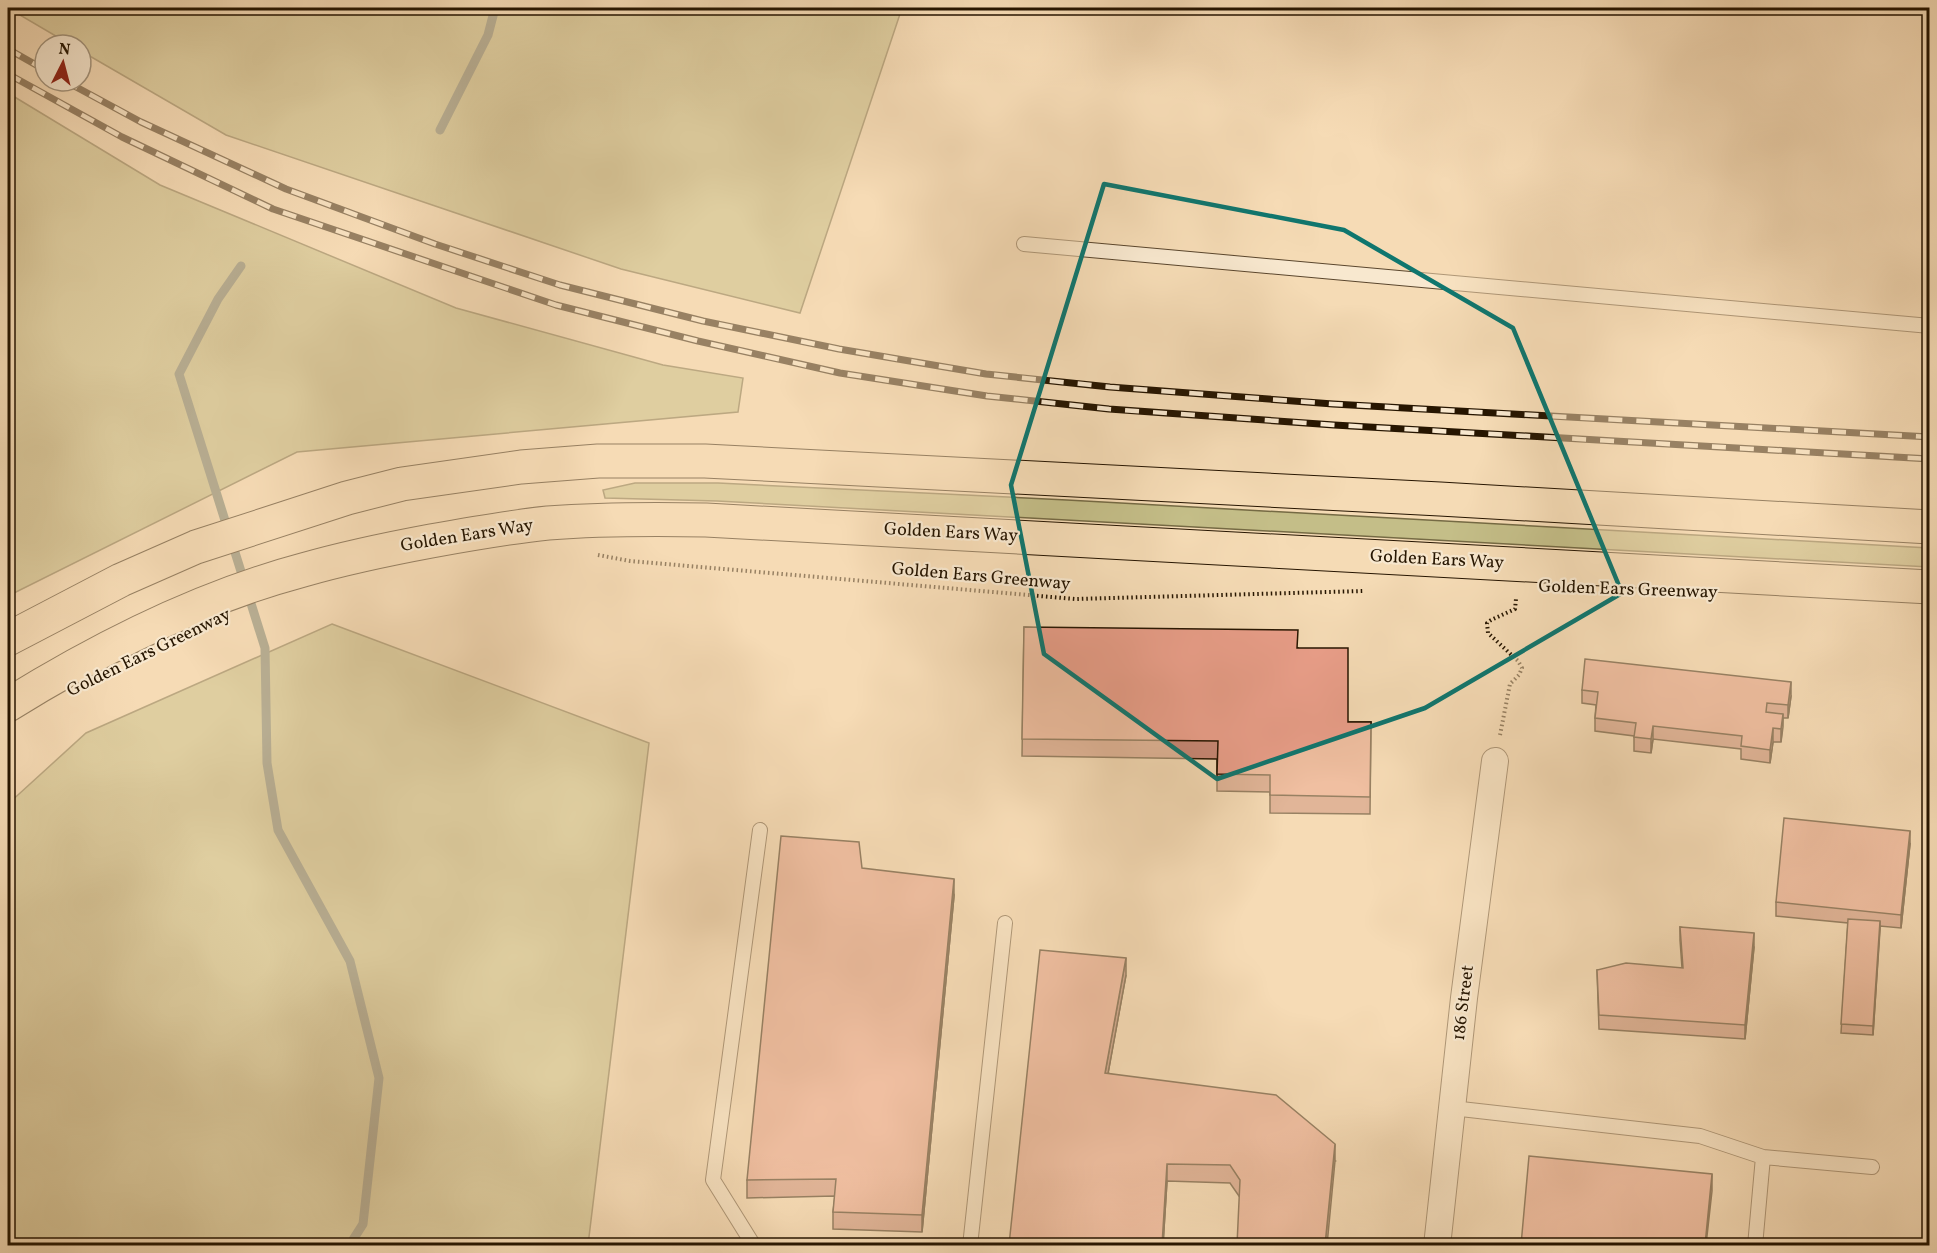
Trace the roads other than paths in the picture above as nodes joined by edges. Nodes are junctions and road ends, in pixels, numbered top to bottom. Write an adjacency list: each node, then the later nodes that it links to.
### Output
1 (1024, 244): 2 (lane)
2 (1929, 326)
3 (1929, 527): 5 (main road)
4 (1929, 587): 6 (main road, Golden Ears Way)
5 (14, 635)
6 (8, 705)
7 (1496, 761): 10 (street, 186 Street)
8 (760, 831): 13 (lane)
9 (1005, 922): 14 (lane)
10 (1452, 1108): 11 (lane); 15 (street, 186 Street)
11 (1763, 1157): 12 (lane); 16 (lane)
12 (1872, 1167)
13 (754, 1245)
14 (970, 1245)
15 (1437, 1245)
16 (1755, 1245)

